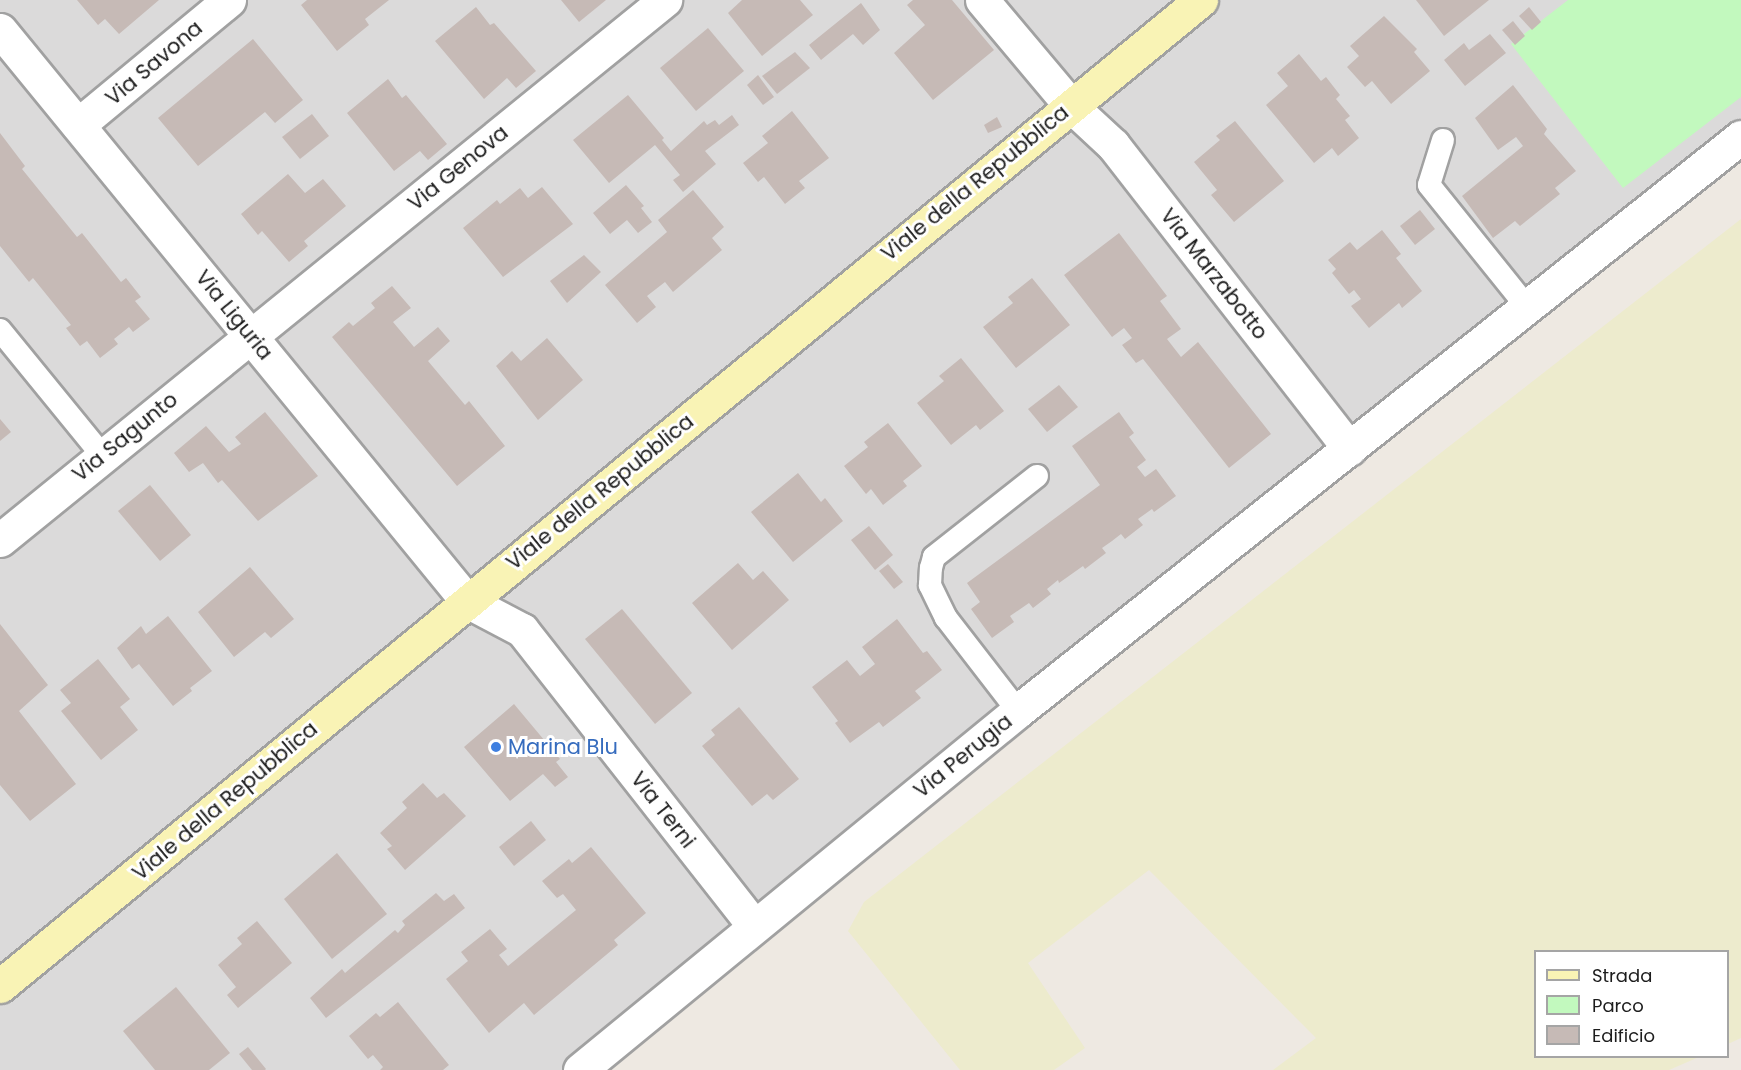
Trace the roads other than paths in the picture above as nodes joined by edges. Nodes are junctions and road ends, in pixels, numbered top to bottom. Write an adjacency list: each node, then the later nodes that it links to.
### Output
1 (229, 0): 7 (street, Via Savona)
2 (666, 0): 12 (street, Via Genova)
3 (982, 0): 6 (street, Via Marzabotto)
4 (1202, 0): 6 (street, Viale della Repubblica)
5 (0, 30): 7 (street, Via Liguria)
6 (1071, 105): 13 (street, Via Marzabotto); 17 (street, Viale della Repubblica)
7 (78, 125): 12 (street, Via Liguria)
8 (1741, 137): 10 (street, Via Perugia)
9 (1443, 140): 10 (lane)
10 (1527, 307): 13 (street, Via Perugia)
11 (0, 330): 14 (lane)
12 (251, 336): 14 (street, Via Sagunto); 17 (street, Via Liguria)
13 (1350, 449): 18 (street, Via Perugia)
14 (102, 455): 16 (street, Via Sagunto)
15 (1037, 476): 18 (lane)
16 (0, 540)
17 (467, 601): 19 (street, Via Terni); 20 (street, Viale della Repubblica)
18 (1018, 711): 19 (street, Via Perugia)
19 (754, 926): 21 (street, Via Perugia)
20 (0, 986)
21 (580, 1070)

